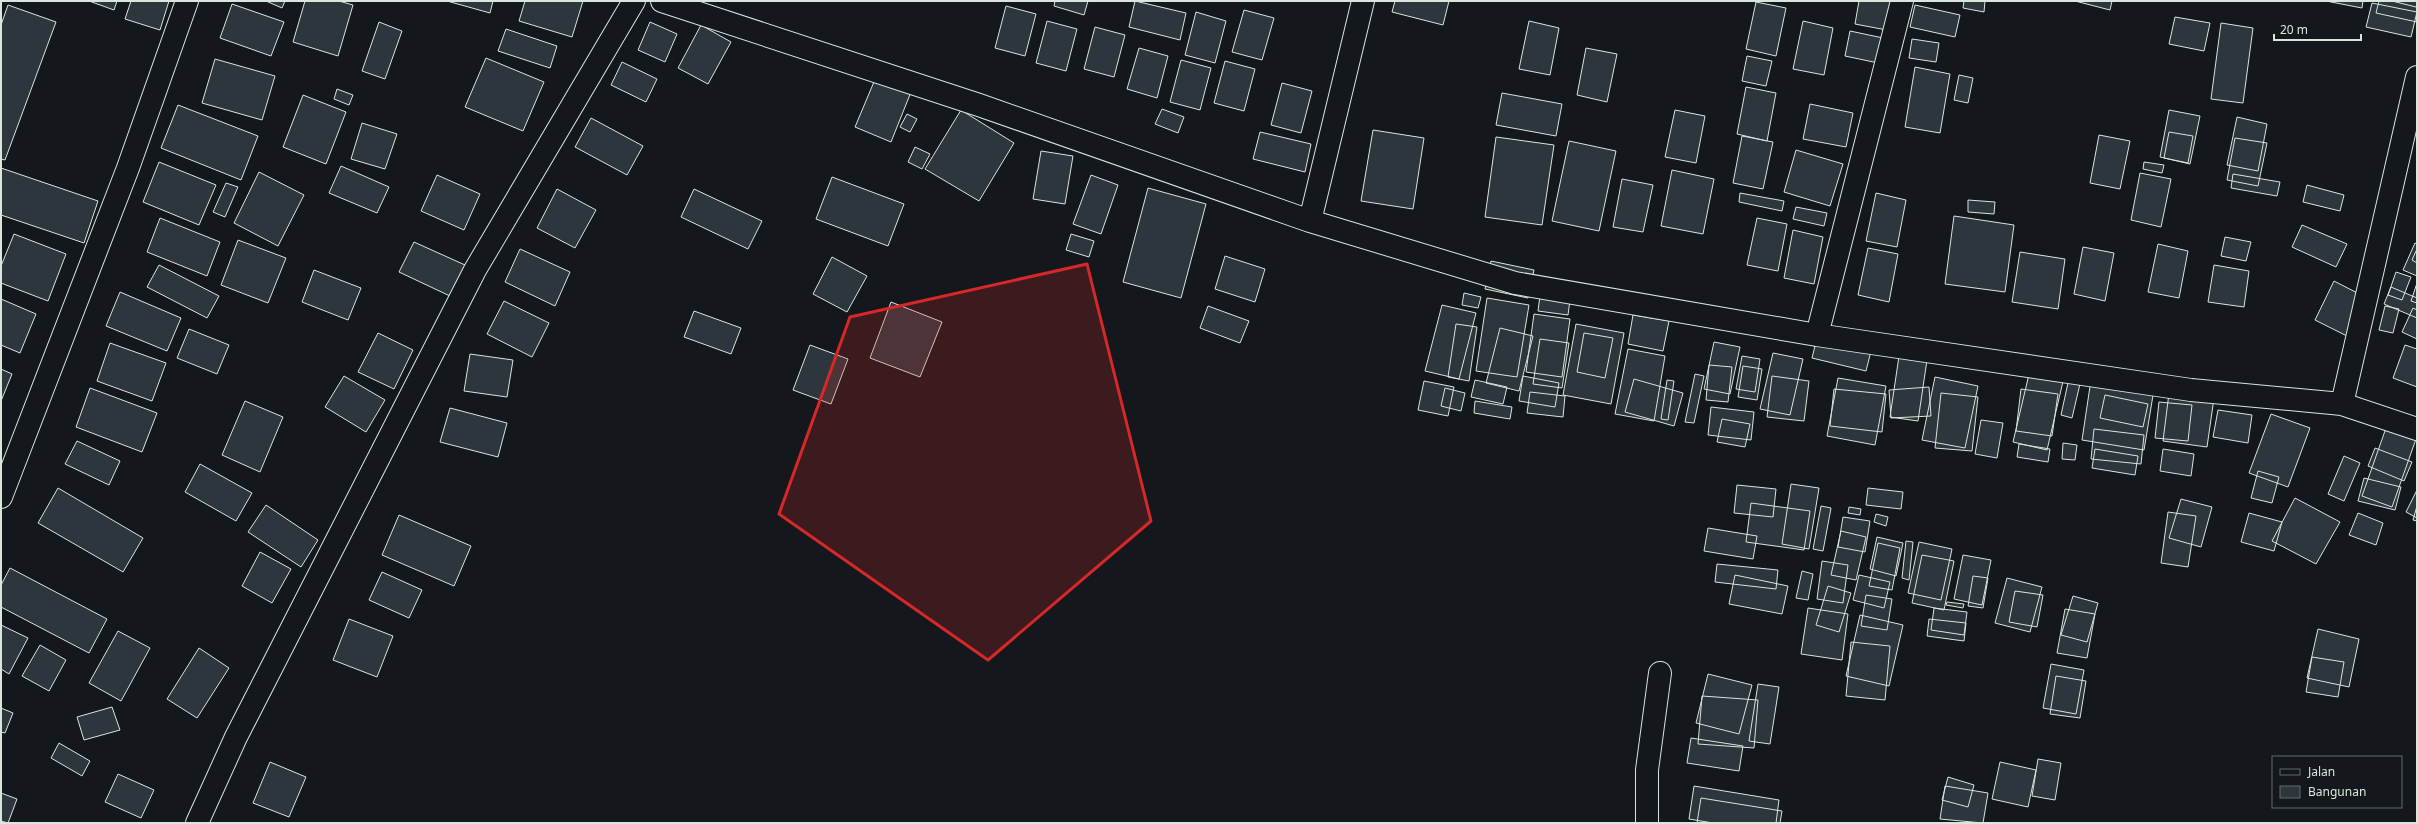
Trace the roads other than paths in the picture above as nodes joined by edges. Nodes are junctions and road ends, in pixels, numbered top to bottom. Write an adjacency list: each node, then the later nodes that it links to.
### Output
1 (187, 1): 11 (street)
2 (634, 1): 13 (street)
3 (662, 1): 7 (street)
4 (1362, 1): 7 (street)
5 (1902, 1): 8 (street)
6 (2417, 77): 9 (street)
7 (1310, 220): 8 (street)
8 (1817, 335): 9 (street)
9 (2342, 404): 10 (street)
10 (2417, 429)
11 (1, 497)
12 (1660, 673): 14 (street)
13 (197, 823)
14 (1647, 823)

